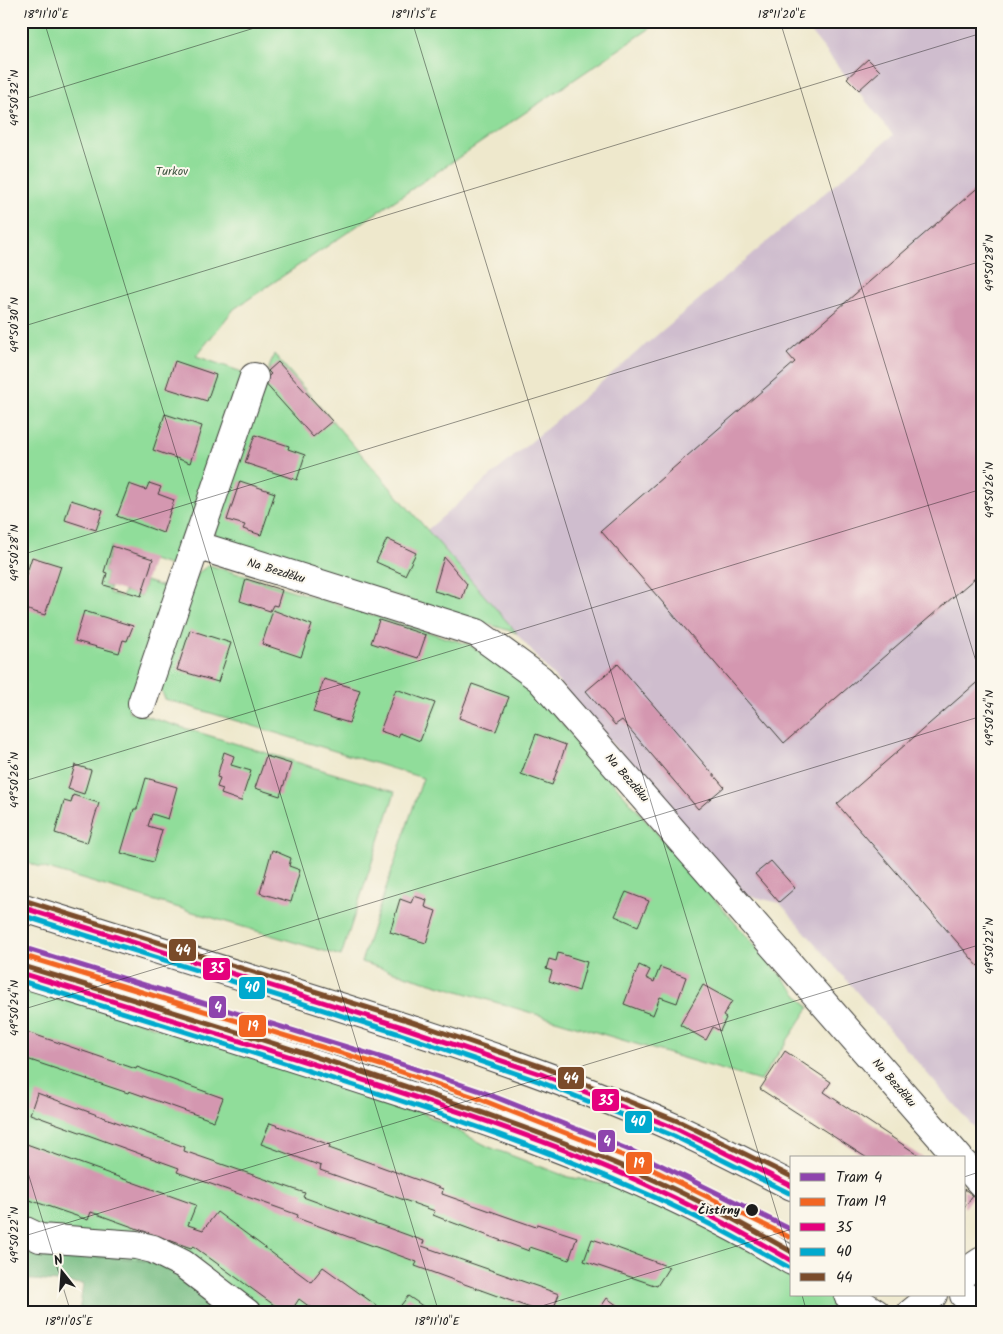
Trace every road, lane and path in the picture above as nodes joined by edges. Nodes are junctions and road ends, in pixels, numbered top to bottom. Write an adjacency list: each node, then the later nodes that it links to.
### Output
1 (254, 377): 2 (street)
2 (196, 546): 3 (street); 6 (street, Na Bezděku)
3 (142, 703)
4 (21, 907): 9 (street)
5 (21, 973): 11 (street)
6 (957, 1156)
7 (966, 1166): 8 (street)
8 (982, 1184)
9 (790, 1185)
10 (21, 1229): 17 (street)
11 (790, 1260)
12 (982, 1261): 13 (street)
13 (966, 1272)
14 (850, 1296): 18 (street)
15 (965, 1296): 16 (street)
16 (982, 1309)
17 (246, 1313)
18 (876, 1313)

